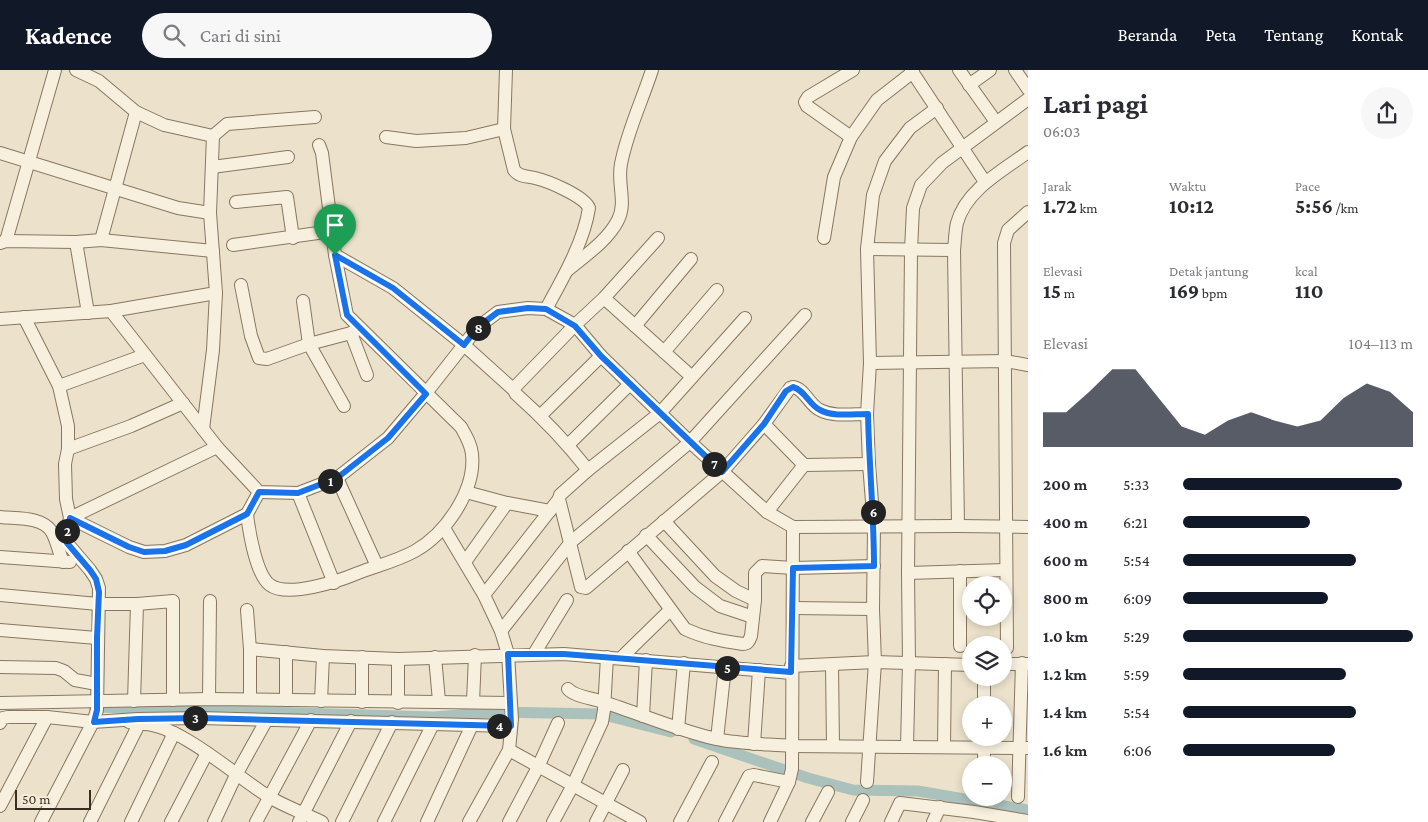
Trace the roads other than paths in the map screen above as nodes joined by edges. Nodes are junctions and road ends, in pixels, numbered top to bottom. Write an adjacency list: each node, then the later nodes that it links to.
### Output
1 (55, 70): 26 (street)
2 (76, 70): 14 (street)
3 (506, 70): 17 (street)
4 (652, 70): 47 (street)
5 (853, 70): 20 (street)
6 (959, 70): 10 (street)
7 (990, 70): 10 (street)
8 (1015, 70): 11 (street)
9 (912, 71): 13 (street); 20 (street)
10 (969, 85): 16 (street)
11 (1028, 89)
12 (1028, 98): 16 (street)
13 (937, 108): 22 (street); 41 (street)
14 (136, 112): 18 (street); 29 (street)
15 (315, 118): 18 (street)
16 (996, 122): 22 (street)
17 (504, 129): 19 (street); 47 (street)
18 (213, 136): 27 (street)
19 (386, 137)
20 (851, 137): 37 (street)
21 (319, 146): 33 (street)
22 (963, 148): 28 (street); 42 (street)
23 (0, 153): 26 (street)
24 (1027, 156): 28 (street)
25 (288, 157): 27 (street)
26 (28, 162): 29 (street); 34 (street)
27 (212, 167): 32 (street)
28 (985, 182): 43 (street)
29 (116, 189): 32 (street); 38 (street)
30 (236, 202): 35 (street)
31 (1028, 212): 68 (street)
32 (210, 213): 44 (street)
33 (332, 231): 35 (street); 45 (street)
34 (3, 236): 39 (street)
35 (293, 238): 40 (street)
36 (658, 238): 51 (street)
37 (824, 238)
38 (101, 240): 39 (street); 44 (street)
39 (76, 242): 55 (street)
40 (233, 246)
41 (867, 249): 42 (street); 70 (street)
42 (911, 250): 43 (street); 71 (street)
43 (954, 250): 69 (street)
44 (213, 251): 50 (street)
45 (335, 255): 62 (street); 64 (street)
46 (691, 259): 61 (street)
47 (567, 271): 53 (street)
48 (241, 285): 63 (street)
49 (717, 290): 65 (street)
50 (216, 293): 54 (street); 85 (street)
51 (604, 298): 60 (street); 61 (street)
52 (303, 301): 63 (street)
53 (546, 309): 60 (street); 64 (street)
54 (112, 311): 55 (street); 66 (street)
55 (88, 313): 57 (street)
56 (805, 315): 86 (street)
57 (24, 317): 58 (street); 76 (street)
58 (0, 318)
59 (745, 318): 74 (street)
60 (575, 326): 67 (street); 77 (street)
61 (634, 326): 65 (street)
62 (355, 330): 63 (street); 73 (street); 78 (street)
63 (309, 344): 80 (street)
64 (464, 345): 77 (street); 78 (street)
65 (664, 352): 74 (street)
66 (146, 355): 76 (street); 79 (street)
67 (601, 356): 75 (street); 83 (street)
68 (1004, 361): 69 (street); 72 (street); 108 (street)
69 (956, 362): 71 (street); 107 (street)
70 (870, 363): 71 (street); 82 (street)
71 (910, 363): 106 (street)
72 (1028, 365)
73 (367, 375)
74 (692, 377): 81 (street)
75 (630, 384): 81 (street); 87 (street)
76 (59, 386): 89 (street)
77 (514, 390): 83 (street)
78 (426, 394): 94 (street); 96 (street)
79 (183, 403): 85 (street); 89 (street)
80 (344, 406)
81 (660, 413): 86 (street); 92 (street)
82 (868, 414): 84 (street); 90 (street)
83 (540, 416): 87 (street)
84 (764, 424): 91 (street); 93 (street)
85 (203, 429): 88 (street)
86 (690, 442): 93 (street); 114 (street)
87 (568, 445): 92 (street)
88 (217, 447): 95 (street); 104 (street)
89 (68, 449): 104 (street)
90 (869, 464): 91 (street); 110 (street)
91 (804, 465): 101 (street)
92 (588, 470): 98 (street)
93 (722, 472): 101 (street); 105 (street)
94 (337, 478): 97 (street); 120 (street)
95 (259, 492): 97 (street); 102 (street)
96 (466, 492): 99 (street); 112 (street)
97 (298, 493): 126 (street)
98 (559, 499): 100 (street); 114 (street)
99 (507, 504): 100 (street); 119 (street)
100 (550, 511): 128 (street)
101 (767, 512): 109 (street)
102 (247, 514): 104 (street); 126 (street)
103 (0, 517): 117 (street)
104 (70, 518): 118 (street)
105 (664, 521): 113 (street); 130 (street)
106 (909, 526): 107 (street); 110 (street); 125 (street)
107 (958, 526): 108 (street)
108 (1005, 526): 111 (street); 123 (street)
109 (793, 527): 110 (street); 122 (street)
110 (874, 527): 121 (street)
111 (1028, 527)
112 (444, 528): 119 (street); 120 (street)
113 (646, 535): 115 (street); 138 (street)
114 (570, 542): 115 (street); 140 (street)
115 (628, 551): 137 (street)
116 (0, 557): 117 (street)
117 (63, 562): 118 (street)
118 (82, 562): 132 (street)
119 (464, 562): 128 (street)
120 (377, 566): 126 (street)
121 (874, 566): 122 (street); 135 (street)
122 (793, 568): 130 (street); 134 (street)
123 (1006, 570): 124 (street); 141 (street)
124 (960, 571): 125 (street); 143 (street)
125 (908, 572): 157 (street)
126 (334, 583)
127 (0, 595): 132 (street)
128 (484, 595): 140 (street)
129 (567, 600): 147 (street)
130 (755, 600): 138 (street)
131 (210, 601): 170 (street)
132 (98, 604): 133 (street); 142 (street)
133 (137, 604): 172 (street); 174 (street)
134 (792, 608): 135 (street); 166 (street)
135 (873, 609): 156 (street)
136 (247, 610): 144 (street)
137 (670, 610): 138 (street); 154 (street)
138 (753, 617)
139 (0, 630): 142 (street)
140 (501, 631): 146 (street)
141 (1007, 636)
142 (97, 638): 168 (street)
143 (960, 646)
144 (250, 649): 145 (street); 171 (street)
145 (286, 652): 149 (street); 173 (street)
146 (508, 654): 147 (street); 148 (street); 183 (street)
147 (534, 654): 152 (street)
148 (475, 655): 151 (street); 178 (street)
149 (323, 656): 150 (street); 175 (street)
150 (362, 657): 153 (street); 177 (street)
151 (435, 657): 153 (street); 176 (street)
152 (607, 657): 154 (street); 179 (street)
153 (398, 658): 181 (street)
154 (621, 658): 155 (street)
155 (646, 660): 158 (street); 184 (street)
156 (874, 662): 157 (street); 163 (street); 203 (street)
157 (910, 662): 160 (street); 205 (street)
158 (684, 663): 165 (street); 196 (street)
159 (1025, 663): 162 (street); 207 (street)
160 (945, 664): 161 (street); 206 (street)
161 (962, 664)
162 (1012, 664)
163 (832, 665): 166 (street); 202 (street)
164 (0, 667): 168 (street)
165 (725, 668): 167 (street); 198 (street)
166 (791, 669): 167 (street); 201 (street)
167 (759, 670): 199 (street)
168 (97, 684): 182 (street)
169 (568, 689): 179 (street)
170 (209, 698): 171 (street); 172 (street)
171 (250, 699): 173 (street)
172 (173, 700): 174 (street)
173 (286, 700): 175 (street)
174 (134, 701): 182 (street)
175 (321, 701): 177 (street)
176 (439, 701): 178 (street); 181 (street)
177 (362, 702): 181 (street)
178 (472, 702): 183 (street)
179 (604, 702): 184 (street); 216 (street)
180 (0, 703): 182 (street)
181 (398, 703)
182 (96, 710): 185 (street); 187 (street); 228 (street)
183 (512, 714): 195 (street); 208 (street)
184 (643, 716): 196 (street)
185 (47, 717): 191 (street); 222 (street)
186 (311, 720): 188 (street); 189 (street); 218 (street)
187 (118, 721): 188 (street); 193 (street)
188 (266, 721): 213 (street)
189 (351, 721): 190 (street); 225 (street)
190 (392, 722): 194 (street); 235 (street)
191 (0, 723)
192 (558, 723): 211 (street)
193 (139, 724): 197 (street); 229 (street)
194 (433, 724): 195 (street); 236 (street)
195 (472, 725): 237 (street)
196 (678, 729): 198 (street)
197 (174, 734): 209 (street); 230 (street)
198 (717, 739): 199 (street)
199 (754, 744): 201 (street)
200 (962, 745): 206 (street)
201 (792, 746): 202 (street); 214 (street)
202 (833, 746): 203 (street)
203 (870, 746): 205 (street); 215 (street)
204 (1011, 746): 207 (street)
205 (907, 747): 206 (street)
206 (944, 747)
207 (1024, 748): 219 (street)
208 (509, 750): 211 (street); 238 (street)
209 (207, 753): 213 (street); 231 (street)
210 (712, 762): 243 (street)
211 (538, 767): 216 (street); 239 (street)
212 (623, 770): 221 (street)
213 (236, 775): 218 (street); 232 (street)
214 (790, 776): 244 (street); 245 (street)
215 (867, 782)
216 (573, 785): 221 (street); 240 (street)
217 (828, 792): 246 (street)
218 (268, 797): 225 (street); 233 (street)
219 (1018, 797)
220 (863, 800): 247 (street)
221 (607, 803): 241 (street); 242 (street)
222 (0, 806)
223 (940, 807): 224 (street); 248 (street); 249 (street)
224 (972, 817): 226 (street)
225 (301, 818): 234 (street)
226 (1011, 820): 227 (street)
227 (1028, 821)
228 (41, 822)
229 (90, 822)
230 (130, 822)
231 (171, 822)
232 (214, 822)
233 (256, 822)
234 (322, 822)
235 (342, 822)
236 (384, 822)
237 (426, 822)
238 (469, 822)
239 (509, 822)
240 (553, 822)
241 (596, 822)
242 (640, 822)
243 (680, 822)
244 (724, 822)
245 (770, 822)
246 (812, 822)
247 (852, 822)
248 (891, 822)
249 (933, 822)

